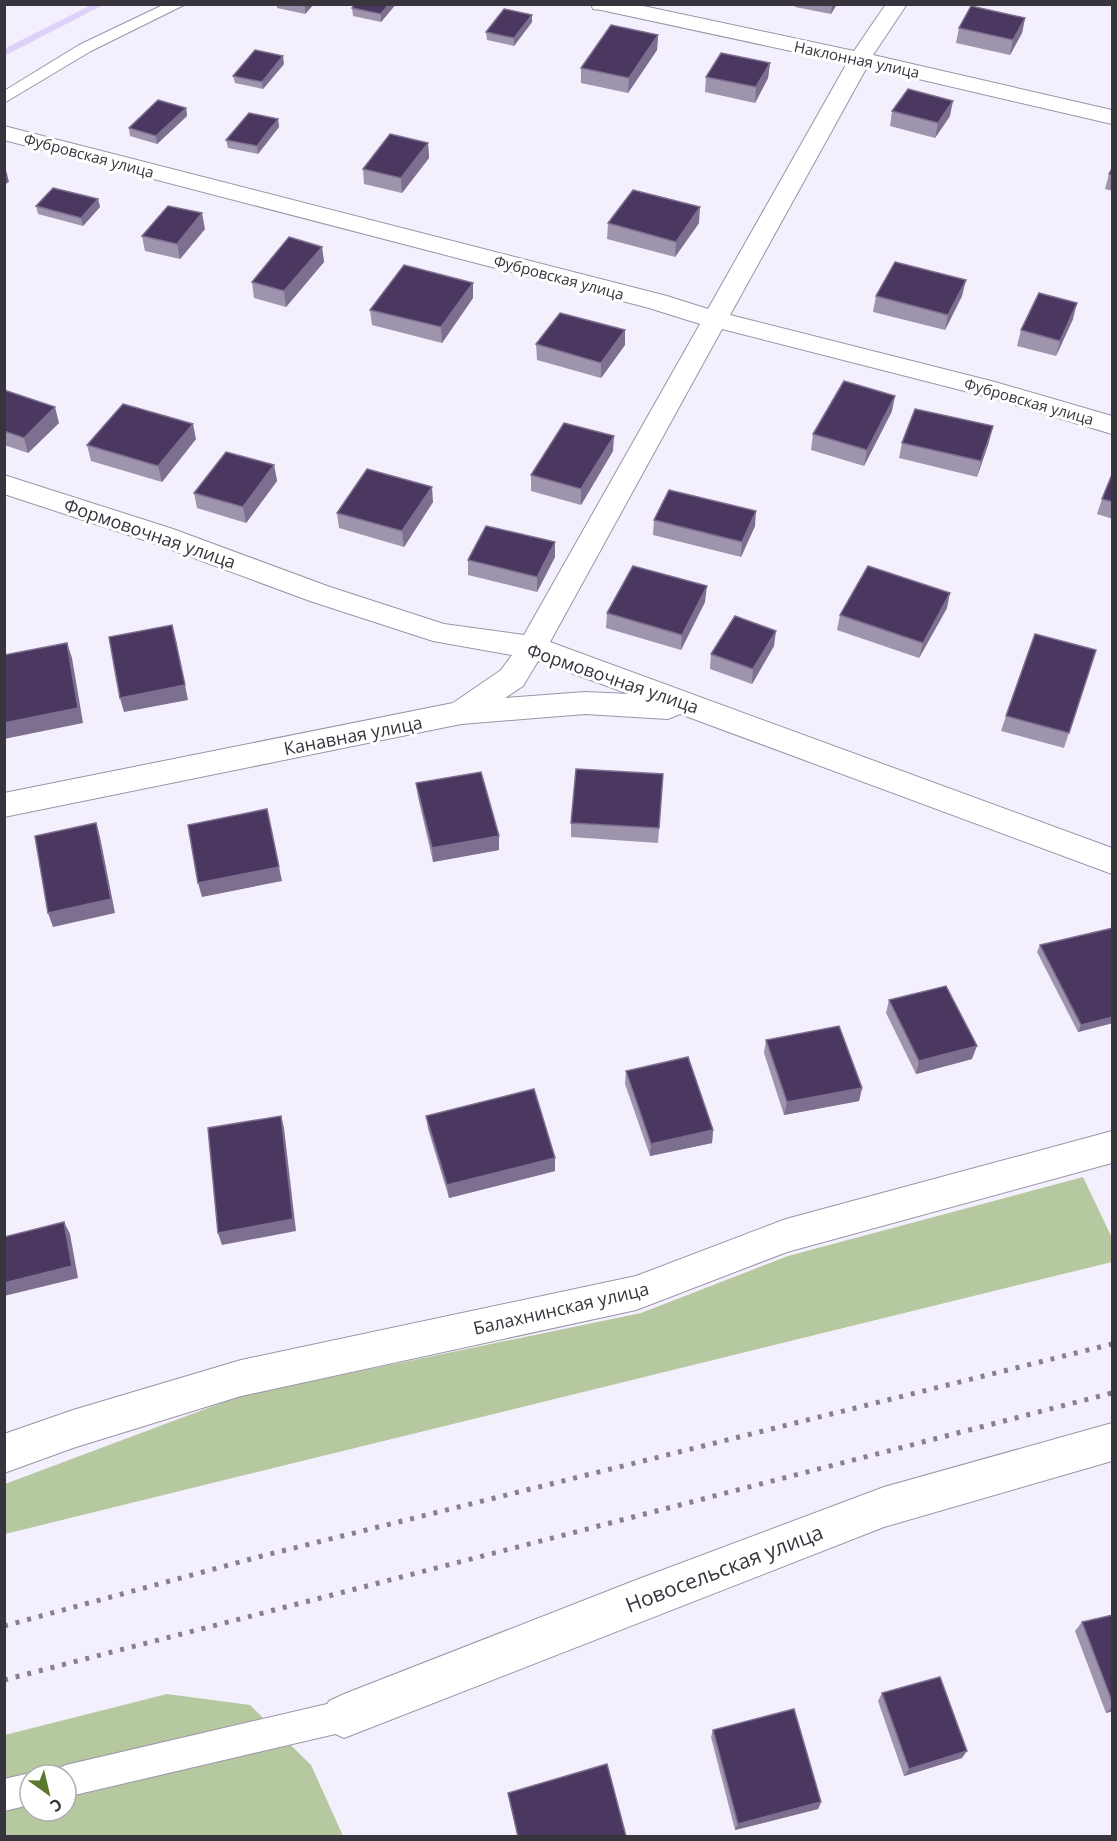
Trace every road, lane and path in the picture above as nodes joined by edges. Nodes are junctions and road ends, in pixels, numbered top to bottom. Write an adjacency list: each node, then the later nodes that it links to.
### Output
1 (179, 4): 5 (lane)
2 (601, 4): 4 (street, Наклонная улица)
3 (897, 4): 4 (street)
4 (860, 59): 6 (street, Наклонная улица); 8 (street)
5 (4, 98)
6 (1113, 117)
7 (4, 133): 8 (street, Фубровская улица)
8 (712, 320): 9 (street, Фубровская улица); 11 (street)
9 (1113, 425)
10 (4, 484): 11 (street, Формовочная улица)
11 (532, 647): 12 (street, Формовочная улица); 13 (street)
12 (705, 710): 13 (street, Канавная улица); 15 (street, Формовочная улица)
13 (461, 713): 14 (street, Канавная улица)
14 (4, 806)
15 (1113, 861)
16 (1113, 1147): 18 (street, Балахнинская улица)
17 (1113, 1442): 19 (street, Новосельская улица)
18 (4, 1454)
19 (344, 1716): 20 (lane)
20 (78, 1778)

